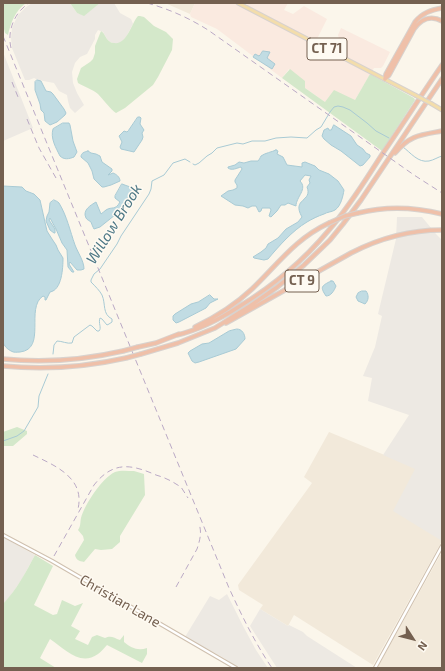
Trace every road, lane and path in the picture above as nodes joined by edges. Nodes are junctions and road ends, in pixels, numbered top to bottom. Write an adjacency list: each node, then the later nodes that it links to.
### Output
1 (238, 3): 5 (main road, CT 71)
2 (442, 8): 5 (highway)
3 (442, 21): 5 (highway)
4 (442, 65): 13 (highway)
5 (385, 79): 7 (main road, CT 71, bridge)
6 (442, 79): 9 (highway)
7 (442, 110)
8 (442, 131): 9 (highway)
9 (386, 163): 12 (highway)
10 (442, 214): 13 (highway, CT 9, bridge)
11 (442, 230): 12 (highway, CT 9)
12 (214, 328): 15 (highway, CT 9, bridge)
13 (177, 335): 14 (highway, CT 9, bridge)
14 (3, 359)
15 (3, 366)
16 (3, 535): 18 (main road, Christian Lane)
17 (442, 546): 19 (main road)
18 (236, 668)
19 (375, 668)

